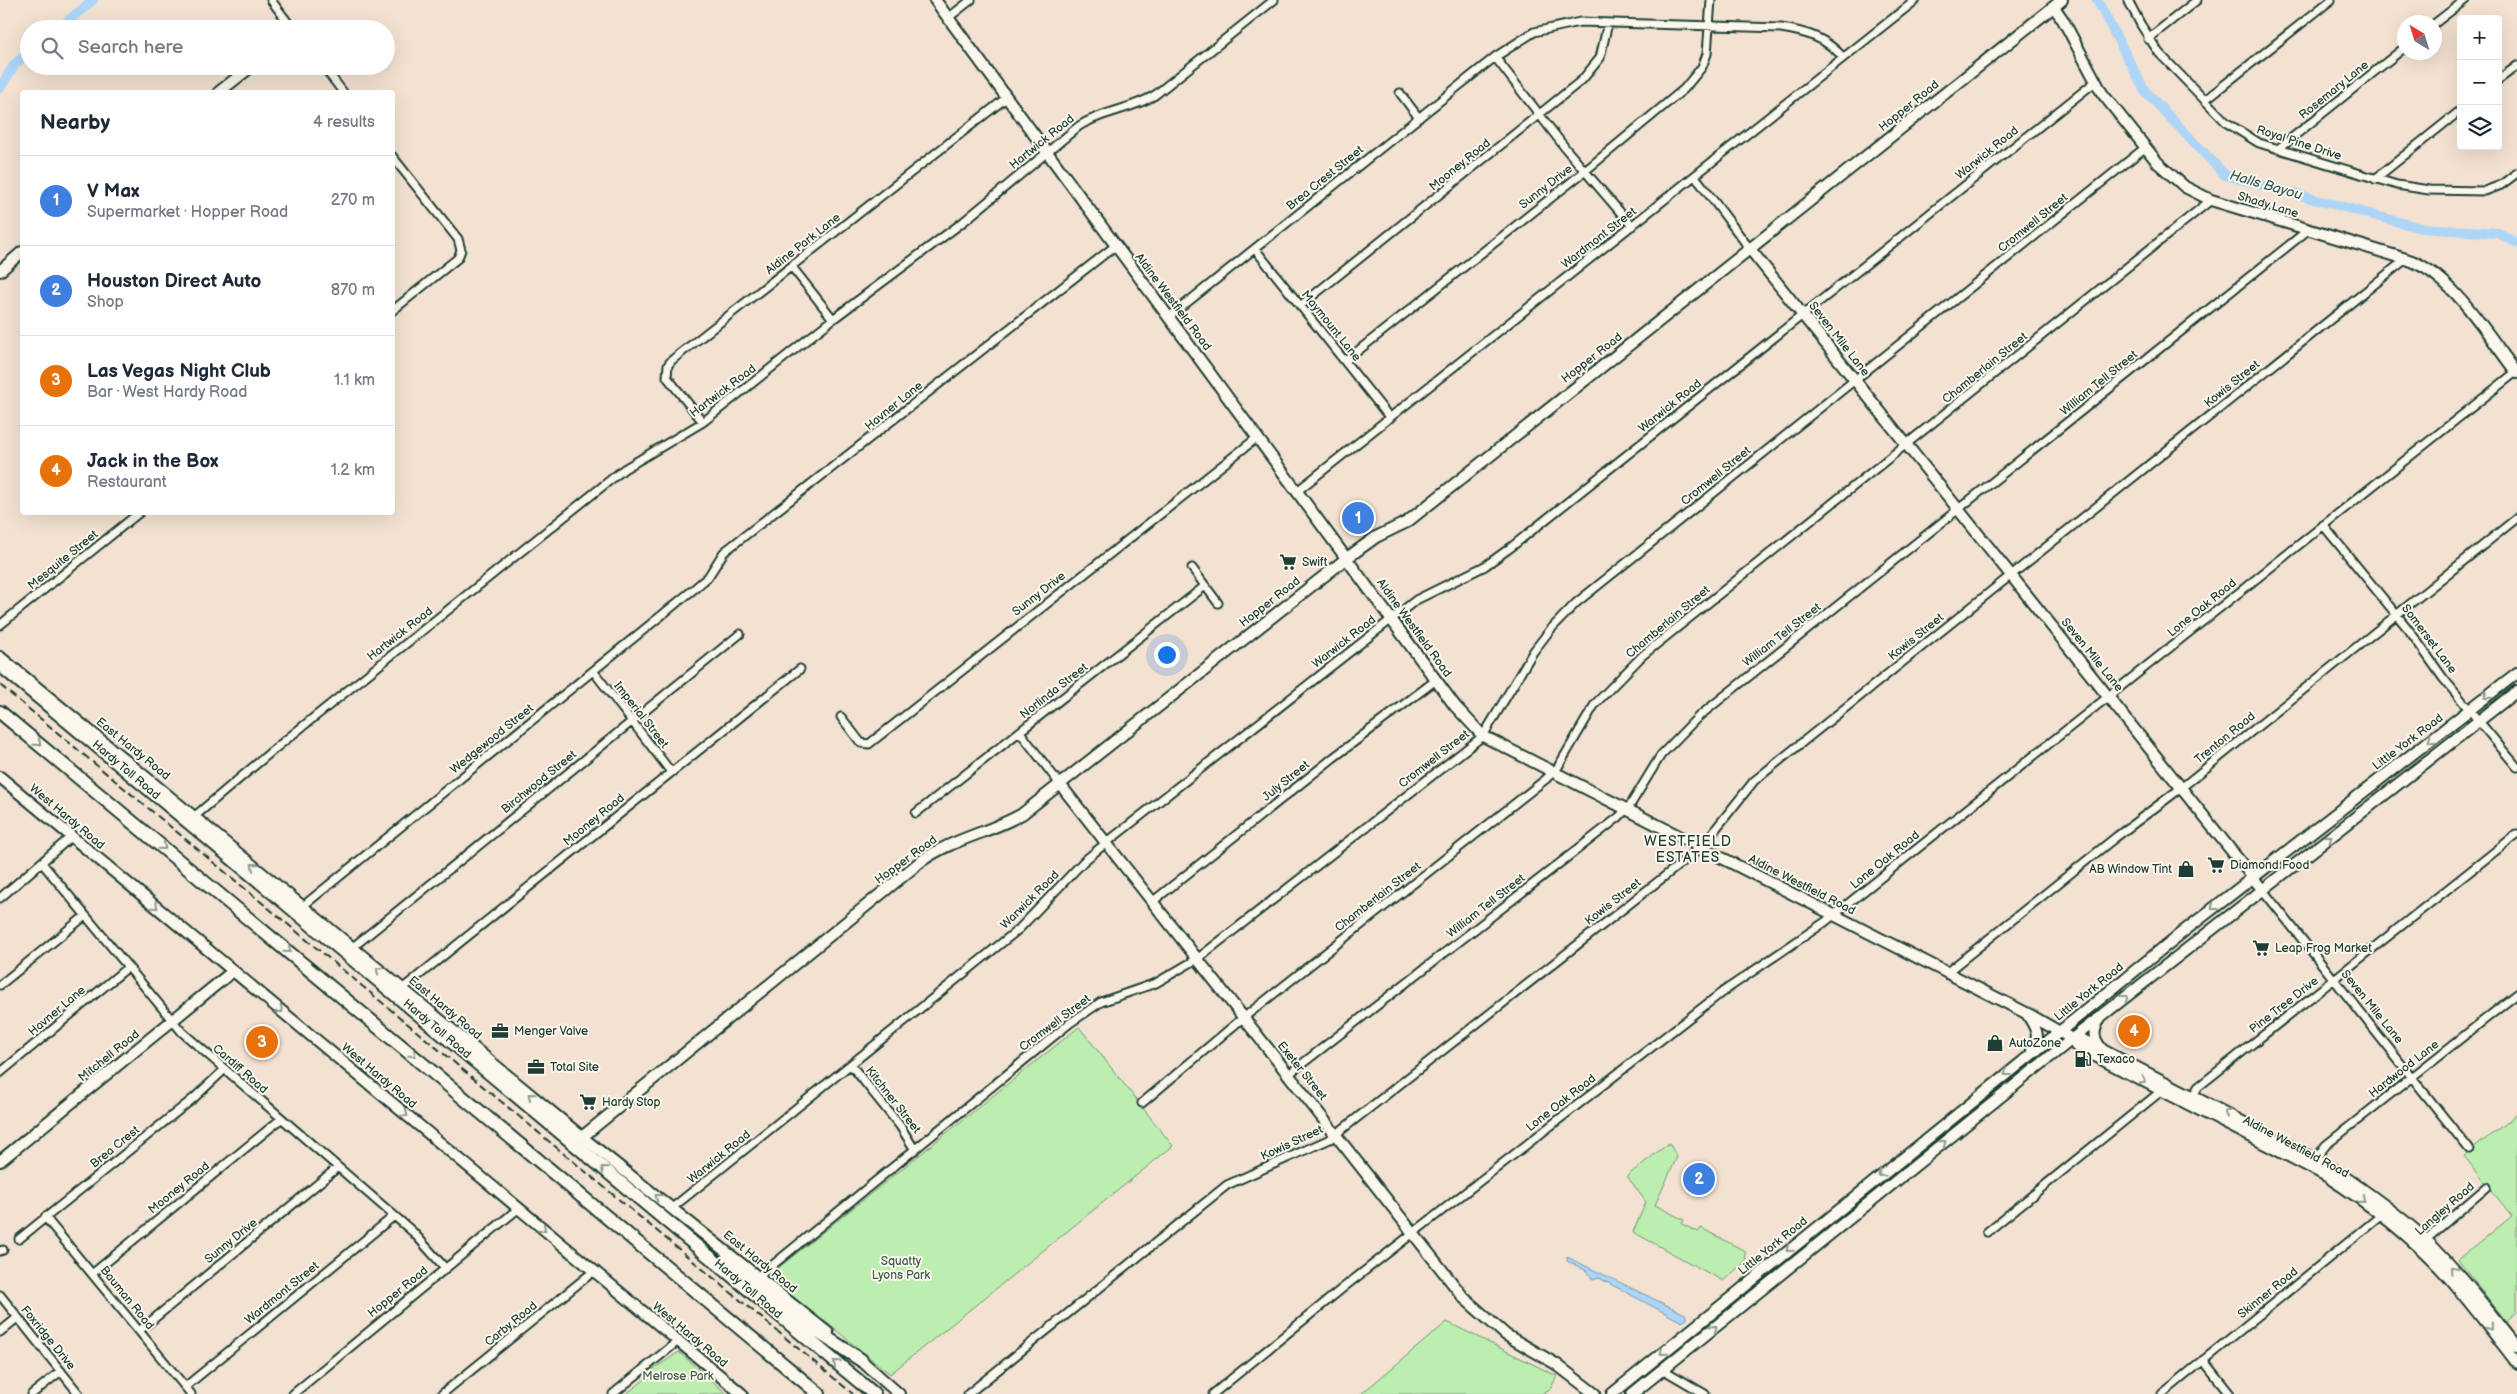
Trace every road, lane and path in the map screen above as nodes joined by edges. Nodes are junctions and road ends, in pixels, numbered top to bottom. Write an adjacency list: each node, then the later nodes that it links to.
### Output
1 (271, 0): 15 (street)
2 (935, 0): 13 (main road, Aldine Westfield Road)
3 (970, 0): 13 (street)
4 (1274, 0): 37 (street, Hartwick Road)
5 (1711, 0): 17 (street, Sunny Drive)
6 (1916, 0): 21 (street, Wardmont Street)
7 (2062, 0): 12 (main road, Hopper Road)
8 (2128, 0): 18 (street, Royal Pine Drive)
9 (2197, 0): 18 (street)
10 (2331, 0): 31 (street)
11 (2465, 0): 14 (street)
12 (2054, 7): 26 (main road, Shady Lane); 48 (main road, Hopper Road)
13 (948, 18): 30 (main road, Aldine Westfield Road)
14 (2442, 18)
15 (287, 20)
16 (1608, 23): 17 (street); 20 (street); 33 (street, Mooney Road)
17 (1710, 26): 21 (street); 39 (street, Sunny Drive)
18 (2148, 39): 31 (street, Royal Pine Drive)
19 (2397, 54): 36 (street, Rosemary Lane)
20 (1495, 57): 33 (street); 34 (street, Brea Crest Street)
21 (1843, 57): 41 (street, Wardmont Street)
22 (2517, 66): 25 (street)
23 (241, 75): 27 (main road)
24 (330, 75): 28 (street)
25 (2502, 77)
26 (2095, 82): 35 (main road, Shady Lane); 55 (street, Warwick Road)
27 (222, 90)
28 (341, 90)
29 (1400, 93): 34 (street)
30 (1006, 98): 37 (main road, Aldine Westfield Road); 51 (street, Aldine Park Lane)
31 (2205, 100): 36 (street, Royal Pine Drive)
32 (2457, 113): 42 (street)
33 (1540, 115): 39 (street); 53 (street, Mooney Road)
34 (1419, 118): 47 (street, Brea Crest Street)
35 (2146, 147): 43 (main road, Shady Lane); 60 (street, Cromwell Street)
36 (2278, 149): 42 (street, Royal Pine Drive)
37 (1046, 152): 46 (main road, Aldine Westfield Road); 57 (street, Hartwick Road)
38 (395, 160): 54 (street)
39 (1585, 171): 44 (street); 58 (street, Sunny Drive)
40 (2517, 173): 42 (street, Royal Pine Drive)
41 (1695, 176): 44 (street, Wardmont Street); 48 (street, Seven Mile Lane)
42 (2375, 179)
43 (2211, 200): 45 (main road, Shady Lane); 64 (street, Chamberlain Street)
44 (1632, 226): 61 (street, Wardmont Street)
45 (2308, 230): 50 (main road, Shady Lane); 66 (street, William Tell Street)
46 (1115, 246): 56 (main road, Aldine Westfield Road); 74 (street, Havner Lane)
47 (1255, 249): 53 (street, Maymount Lane); 56 (street, Brea Crest Street)
48 (1750, 249): 55 (main road, Seven Mile Lane); 70 (main road, Hopper Road)
49 (20, 254): 52 (main road)
50 (2406, 258): 59 (main road, Shady Lane); 72 (street, Kowis Street)
51 (792, 267): 57 (street); 62 (street, Aldine Park Lane)
52 (0, 271)
53 (1300, 306): 58 (street, Maymount Lane)
54 (395, 309)
55 (1803, 314): 60 (main road, Seven Mile Lane); 77 (street, Warwick Road)
56 (1169, 317): 63 (main road, Aldine Westfield Road)
57 (833, 319): 62 (street, Hartwick Road)
58 (1345, 361): 61 (street, Maymount Lane)
59 (2517, 372): 69 (street, Lone Oak Road)
60 (1855, 379): 64 (main road, Seven Mile Lane); 94 (street, Cromwell Street)
61 (1390, 418): 65 (street, Wardmont Street)
62 (703, 422): 103 (street, Hartwick Road)
63 (1258, 438): 65 (main road, Aldine Westfield Road); 90 (street, Sunny Drive)
64 (1907, 445): 66 (main road, Seven Mile Lane); 97 (street, Chamberlain Street)
65 (1296, 492): 70 (main road, Aldine Westfield Road)
66 (1959, 510): 72 (main road, Seven Mile Lane); 101 (street, William Tell Street)
67 (136, 515): 78 (street, Mesquite Street)
68 (2517, 518): 76 (street, Trenton Road)
69 (2323, 524): 76 (street, Somerset Lane); 87 (street, Lone Oak Road)
70 (1347, 558): 77 (main road, Aldine Westfield Road); 99 (main road, Hopper Road)
71 (1192, 568): 73 (street)
72 (2012, 576): 87 (main road, Seven Mile Lane); 107 (street, Kowis Street)
73 (1205, 586): 75 (street); 93 (street, Norlinda Street)
74 (694, 589): 83 (street, Wedgewood Street)
75 (1218, 603)
76 (2396, 614): 88 (street, Somerset Lane); 100 (street, Trenton Road)
77 (1392, 619): 85 (main road, Aldine Westfield Road); 106 (street, Warwick Road)
78 (0, 625)
79 (740, 634): 91 (street, Birchwood Street)
80 (0, 657): 103 (main road, East Hardy Road)
81 (0, 665): 150 (highway, Hardy Toll Road, one-way to 81)
82 (800, 669): 96 (street, Mooney Road)
83 (594, 672): 91 (street, Imperial Street); 113 (street, Wedgewood Street)
84 (2517, 673): 88 (main road, Little York Road, one-way to 88)
85 (1436, 680): 94 (main road, Aldine Westfield Road); 112 (street, July Street)
86 (2517, 691): 92 (main road, Little York Road)
87 (2108, 696): 100 (main road, Seven Mile Lane); 114 (street, Lone Oak Road)
88 (2470, 710): 92 (street, Somerset Lane); 109 (main road, Little York Road, one-way to 109)
89 (0, 712): 176 (highway, one-way to 176)
90 (841, 717)
91 (632, 721): 96 (street, Imperial Street); 116 (street, Birchwood Street)
92 (2479, 721): 95 (street, Somerset Lane); 110 (main road, Little York Road, one-way to 92)
93 (1020, 732): 99 (street, Exeter Street); 102 (street, Norlinda Street)
94 (1483, 736): 97 (main road, Aldine Westfield Road); 117 (street, Cromwell Street)
95 (2517, 767)
96 (671, 772): 123 (street, Mooney Road)
97 (1552, 773): 101 (main road, Aldine Westfield Road); 126 (street, Chamberlain Street)
98 (0, 777): 105 (main road, West Hardy Road)
99 (1059, 783): 106 (main road, Exeter Street); 143 (main road, Hopper Road)
100 (2181, 788): 109 (main road, Seven Mile Lane); 120 (street, Trenton Road)
101 (1626, 810): 107 (main road, Aldine Westfield Road); 136 (street, William Tell Street)
102 (916, 813)
103 (195, 816): 113 (main road, East Hardy Road, one-way to 103)
104 (2517, 834): 121 (street, Pine Tree Drive)
105 (72, 836): 108 (street); 119 (main road, West Hardy Road, one-way to 119)
106 (1106, 843): 112 (main road, Exeter Street); 133 (street, Warwick Road)
107 (1700, 847): 114 (main road, Aldine Westfield Road); 142 (street, Kowis Street)
108 (42, 863): 111 (street); 115 (street, Cardiff Road)
109 (2253, 878): 110 (main road, Seven Mile Lane); 129 (main road, Little York Road, one-way to 129)
110 (2262, 889): 121 (street, Seven Mile Lane); 127 (main road, Little York Road, one-way to 110)
111 (0, 898)
112 (1152, 902): 117 (main road, Exeter Street)
113 (302, 906): 116 (main road, East Hardy Road)
114 (1834, 915): 120 (main road, Aldine Westfield Road); 159 (street, Lone Oak Road)
115 (85, 916): 118 (street, Cardiff Road); 122 (street)
116 (353, 947): 123 (main road, East Hardy Road, one-way to 116)
117 (1197, 959): 126 (main road, Exeter Street); 145 (street, Cromwell Street)
118 (128, 967): 128 (street, Cardiff Road); 135 (street, Havner Lane)
119 (233, 970): 128 (main road, Mitchell Road); 151 (main road, West Hardy Road, one-way to 151)
120 (1946, 973): 125 (main road, Aldine Westfield Road)
121 (2334, 979): 137 (street, Seven Mile Lane); 139 (street, Pine Tree Drive)
122 (0, 986)
123 (402, 989): 143 (main road, East Hardy Road, one-way to 123)
124 (2517, 994): 137 (street, Hardwood Lane)
125 (2026, 1013): 129 (main road, Aldine Westfield Road); 132 (main road)
126 (1243, 1018): 136 (main road, Exeter Street); 140 (street, Chamberlain Street)
127 (2100, 1018): 130 (main road, Little York Road); 131 (main road)
128 (172, 1020): 134 (street, Cardiff Road); 146 (main road, Mitchell Road)
129 (2059, 1031): 130 (main road, Aldine Westfield Road); 132 (main road, Little York Road)
130 (2072, 1039): 131 (main road, Aldine Westfield Road); 138 (main road, Aldine Westfield Road, one-way to 138); 157 (main road, Little York Road, one-way to 130)
131 (2104, 1050): 138 (main road, Aldine Westfield Road)
132 (2028, 1056): 156 (main road, Little York Road, one-way to 156)
133 (851, 1065): 145 (street, Kitchner Street); 152 (street, Warwick Road)
134 (224, 1070): 141 (street, Cardiff Road); 155 (street, Brea Crest)
135 (0, 1073)
136 (1289, 1074): 142 (main road, Exeter Street)
137 (2413, 1077): 144 (street, Seven Mile Lane); 147 (street, Hardwood Lane)
138 (2166, 1088): 139 (main road, Aldine Westfield Road); 158 (street)
139 (2190, 1100): 147 (main road, Aldine Westfield Road)
140 (1142, 1103)
141 (281, 1119): 148 (street, Cardiff Road); 164 (street, Mooney Road)
142 (1335, 1134): 159 (main road, Exeter Street); 191 (street, Kowis Street)
143 (582, 1138): 152 (main road, East Hardy Road, one-way to 143)
144 (2470, 1149)
145 (915, 1150): 165 (street, Cromwell Street)
146 (0, 1161)
147 (2312, 1163): 153 (main road, Aldine Westfield Road)
148 (337, 1168): 154 (street, Cardiff Road); 169 (street, Sunny Drive)
149 (2487, 1187): 161 (street, Langley Road)
150 (650, 1207): 173 (highway); 189 (highway, Hardy Toll Road, one-way to 150)
151 (519, 1208): 162 (street, Hopper Road); 163 (main road, West Hardy Road, one-way to 163)
152 (672, 1208): 165 (main road, East Hardy Road)
153 (2385, 1212): 161 (main road, Aldine Westfield Road); 174 (street, Skinner Road)
154 (394, 1216): 162 (street, Cardiff Road); 179 (street, Wardmont Street)
155 (45, 1217): 160 (street, Brea Crest); 164 (street, Bauman Road)
156 (1827, 1218): 157 (main road); 194 (main road, Little York Road, one-way to 194)
157 (1837, 1228): 177 (main road, Little York Road, one-way to 157)
158 (1987, 1232)
159 (1413, 1234): 192 (street, Lone Oak Road); 193 (main road, Exeter Street)
160 (20, 1239)
161 (2422, 1243): 167 (main road, Aldine Westfield Road)
162 (446, 1269): 183 (street, Hopper Road)
163 (594, 1271): 171 (main road, West Hardy Road); 184 (street, Carby Road)
164 (92, 1274): 169 (street, Bauman Road)
165 (758, 1277): 173 (main road, East Hardy Road)
166 (0, 1295): 168 (street, Foxridge Drive)
167 (2472, 1298): 172 (main road, Aldine Westfield Road); 175 (main road, Aldine Westfield Road, one-way to 175)
168 (17, 1318): 170 (street); 178 (street, Foxridge Drive)
169 (139, 1331): 179 (street, Bauman Road)
170 (0, 1332)
171 (678, 1341): 185 (street); 186 (main road, West Hardy Road)
172 (2517, 1347)
173 (861, 1360): 190 (main road, East Hardy Road)
174 (2203, 1360): 197 (street, Skinner Road); 198 (street)
175 (2517, 1363)
176 (788, 1368): 187 (highway); 188 (highway)
177 (1662, 1370): 195 (main road, Little York Road); 196 (street)
178 (61, 1371): 180 (street); 181 (street, Foxridge Drive)
179 (185, 1387): 182 (street, Bauman Road)
180 (32, 1394)
181 (79, 1394)
182 (190, 1394)
183 (293, 1394)
184 (442, 1394)
185 (613, 1394)
186 (742, 1394)
187 (810, 1394)
188 (819, 1394)
189 (874, 1394)
190 (899, 1394)
191 (968, 1394)
192 (1213, 1394)
193 (1595, 1394)
194 (1612, 1394)
195 (1632, 1394)
196 (1705, 1394)
197 (2162, 1394)
198 (2230, 1394)

